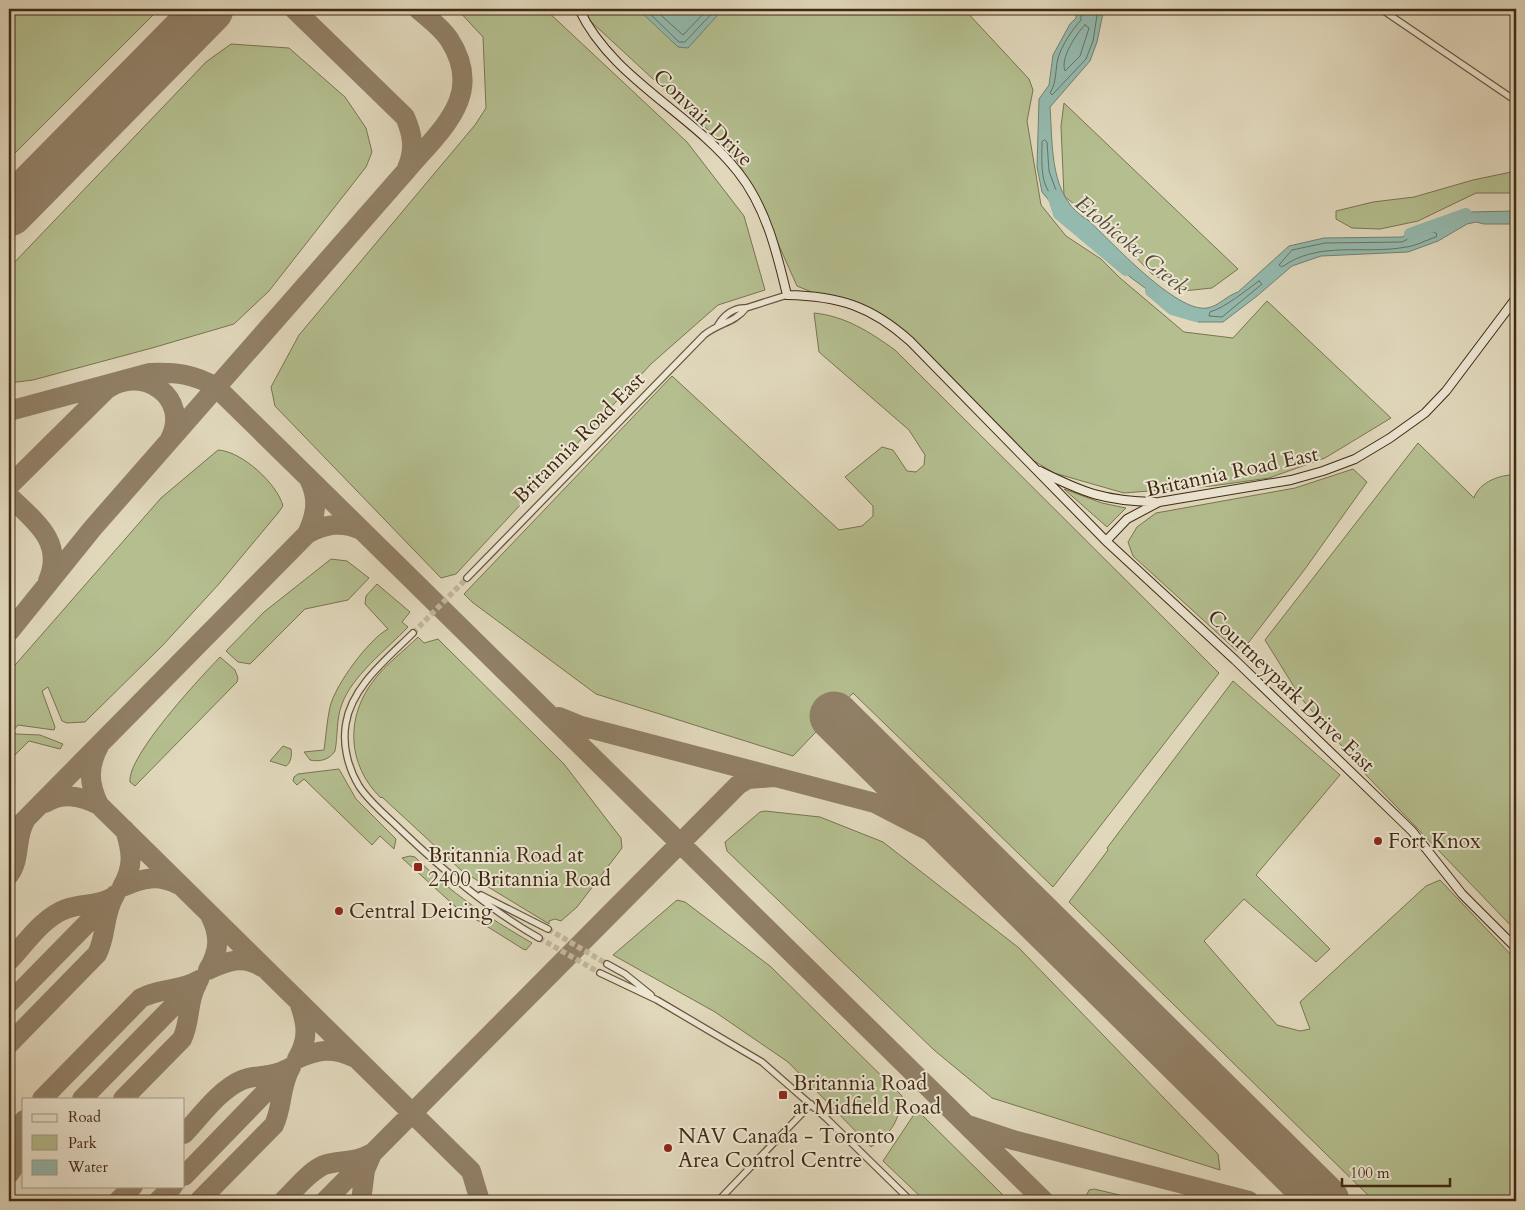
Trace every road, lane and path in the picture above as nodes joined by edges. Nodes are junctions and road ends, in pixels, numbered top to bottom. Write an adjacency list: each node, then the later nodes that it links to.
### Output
1 (578, 9): 4 (street, Convair Drive)
2 (1381, 9): 3 (street)
3 (1516, 101)
4 (787, 295): 6 (street, Britannia Road East); 9 (street, Britannia Road East)
5 (1516, 298): 7 (street, Britannia Road East)
6 (1034, 468): 7 (street); 8 (street, Courtneypark Drive East)
7 (1159, 502): 8 (street, Britannia Road East)
8 (1106, 541): 14 (street, Courtneypark Drive East)
9 (466, 578)
10 (413, 633): 11 (street)
11 (472, 890): 12 (street); 13 (street)
12 (548, 929)
13 (539, 938)
14 (1516, 948)
15 (607, 964): 17 (street)
16 (600, 973): 17 (street)
17 (657, 1000): 18 (street)
18 (811, 1104): 19 (street); 20 (street)
19 (718, 1201)
20 (911, 1201)

